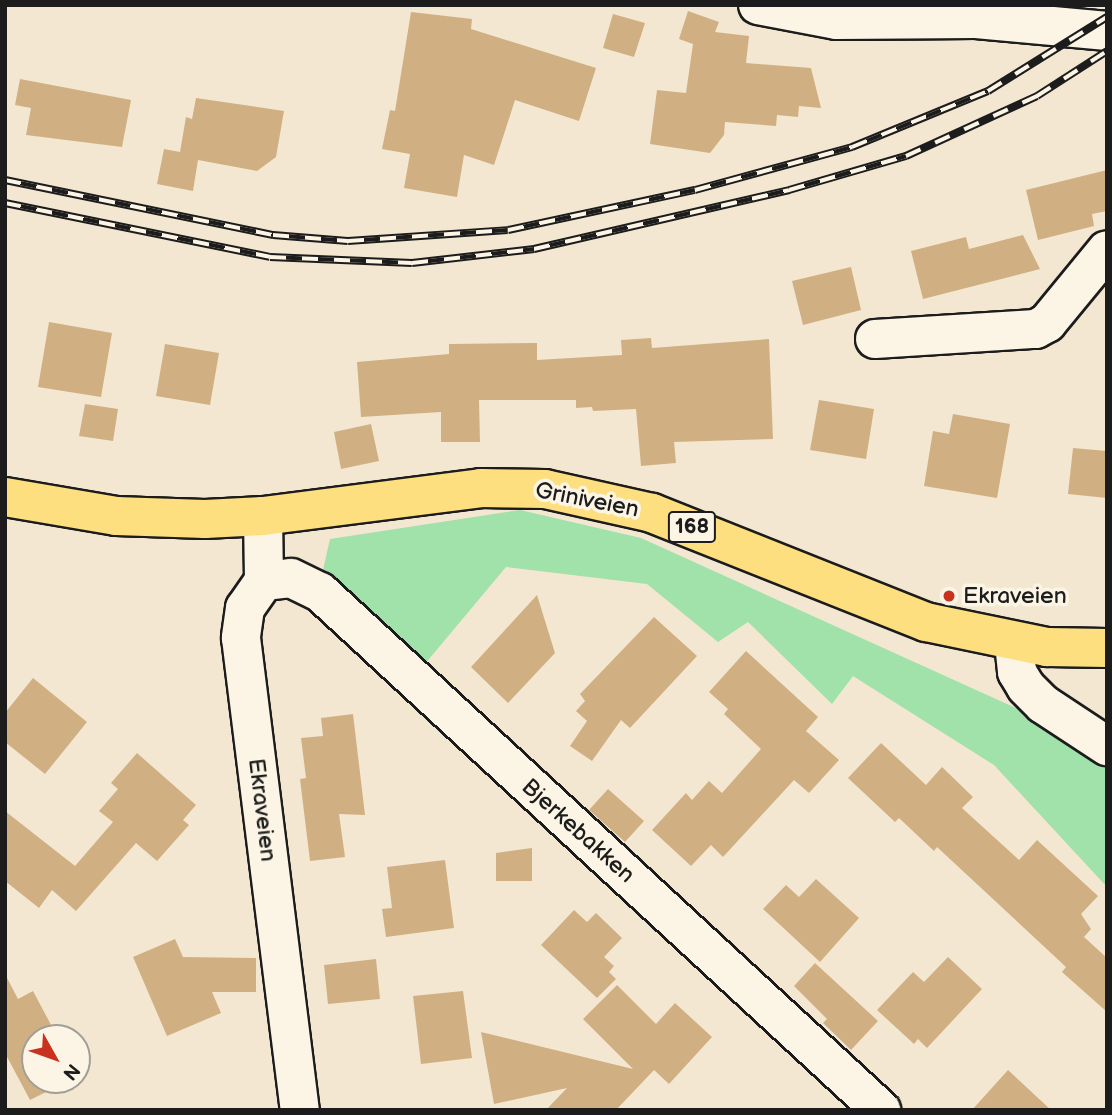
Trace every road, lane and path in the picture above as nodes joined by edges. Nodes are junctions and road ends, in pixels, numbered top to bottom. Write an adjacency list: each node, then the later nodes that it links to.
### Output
1 (758, 5): 2 (street)
2 (1107, 31)
3 (1107, 250): 4 (street)
4 (875, 339)
5 (5, 497): 6 (main road, Griniveien / 168)
6 (263, 516): 7 (street); 8 (main road, Griniveien / 168)
7 (264, 581): 11 (street, Ekraveien); 12 (street, Bjerkebakken)
8 (1014, 643): 9 (main road, Griniveien / 168); 10 (street)
9 (1107, 648)
10 (1107, 746)
11 (300, 1110)
12 (881, 1110)

